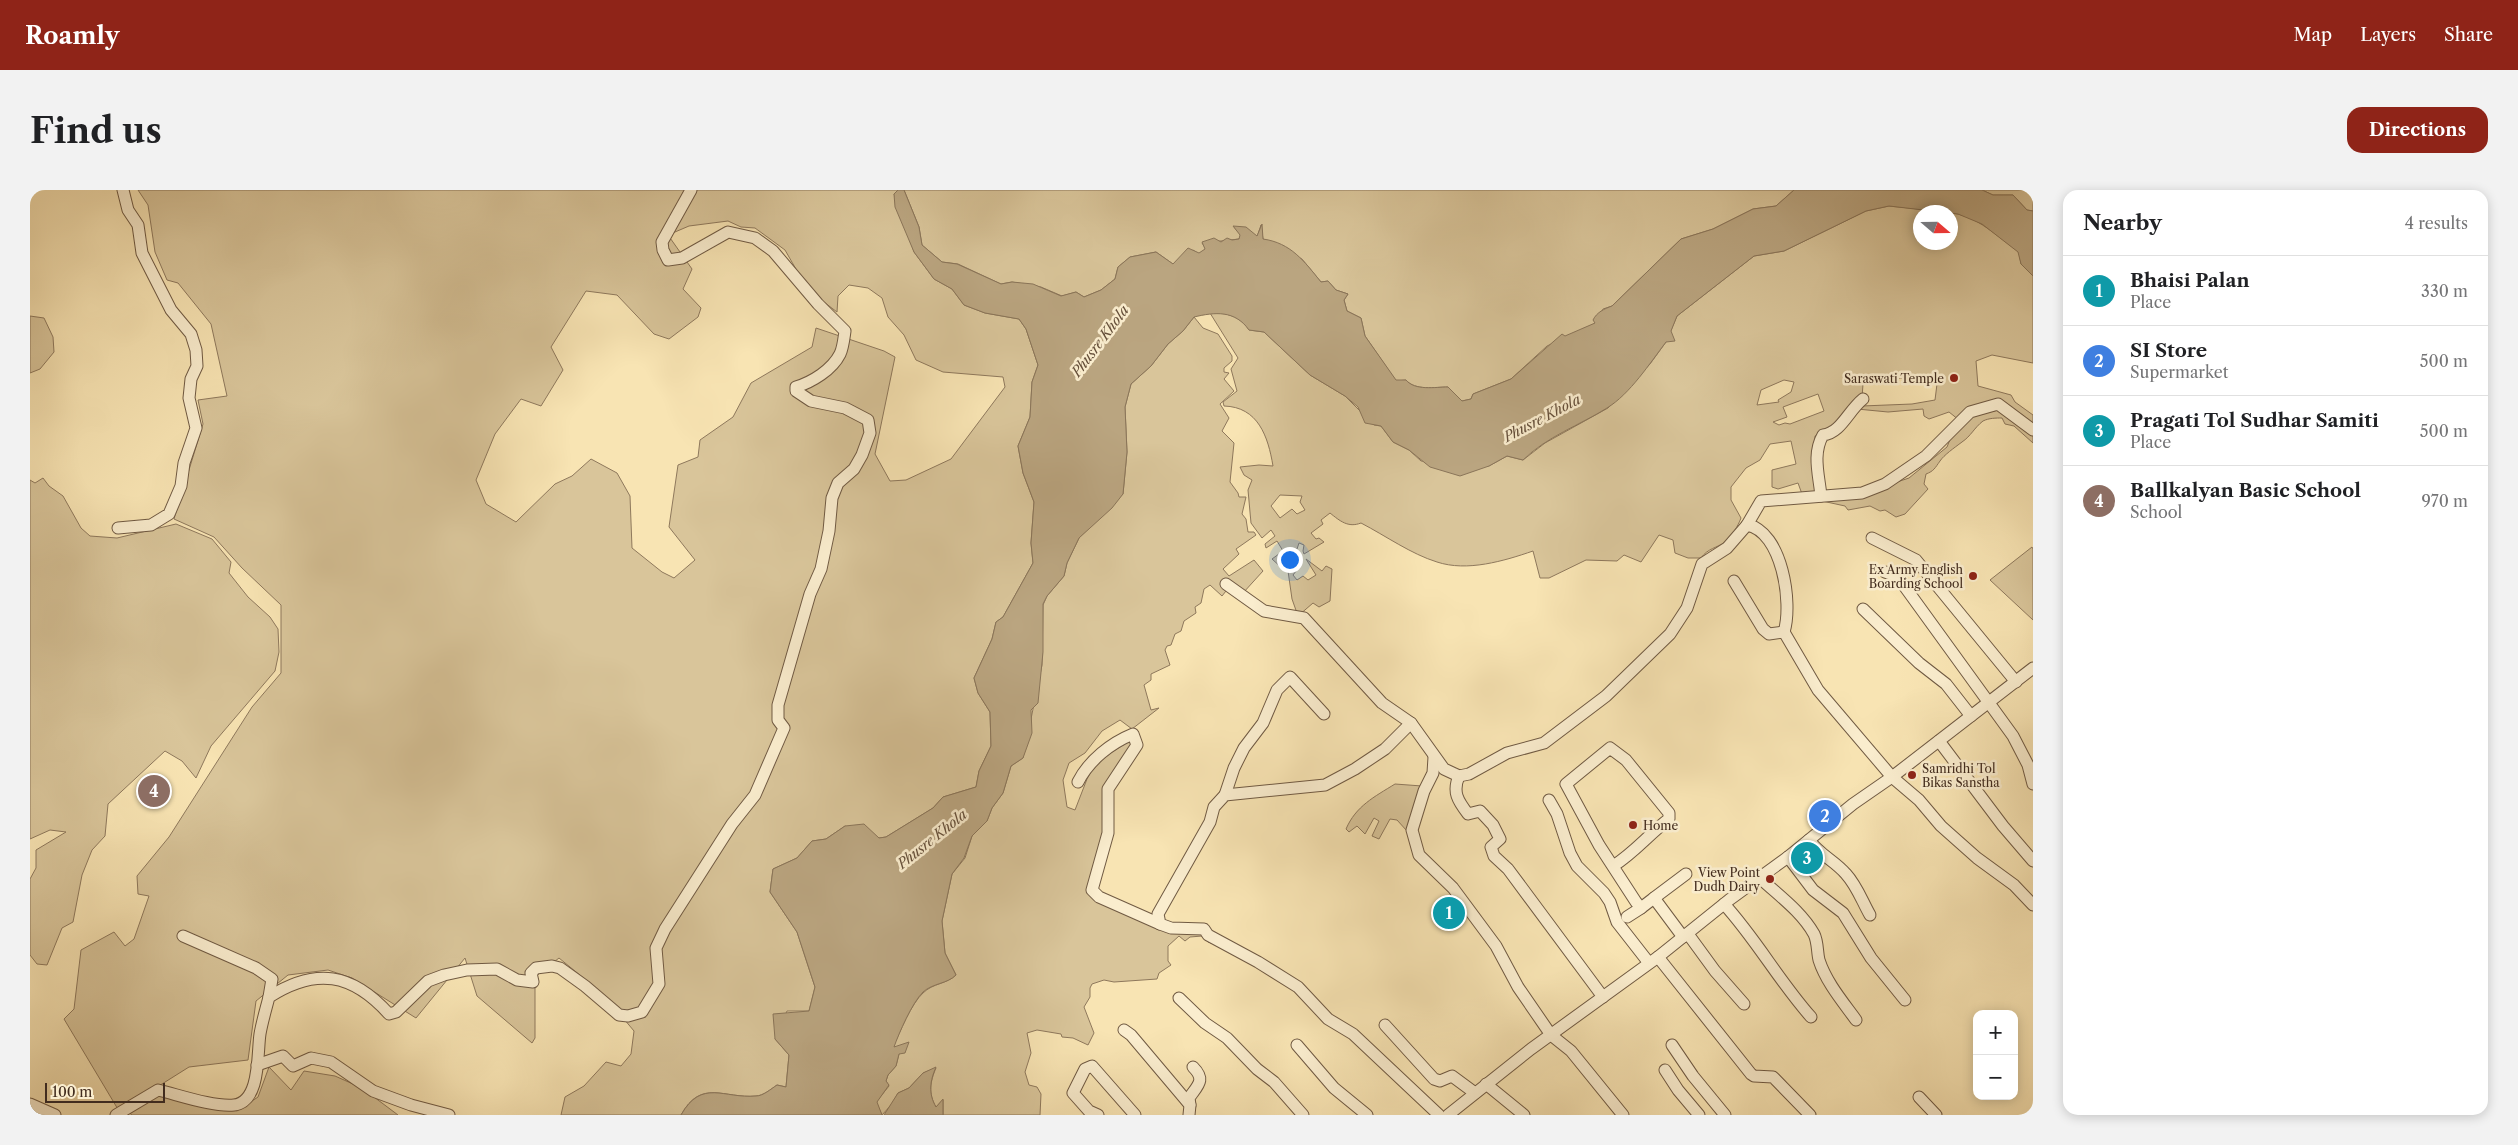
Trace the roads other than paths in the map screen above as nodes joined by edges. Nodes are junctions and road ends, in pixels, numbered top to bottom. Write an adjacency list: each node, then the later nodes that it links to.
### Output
1 (123, 190): 7 (street)
2 (692, 190): 44 (street)
3 (1863, 399): 5 (street)
4 (2033, 430): 5 (street)
5 (1821, 496): 6 (street)
6 (1747, 526): 13 (street); 22 (street)
7 (118, 528)
8 (1872, 538): 15 (street)
9 (1885, 572): 16 (street)
10 (1734, 581): 13 (street)
11 (1226, 584): 19 (street)
12 (1863, 609): 18 (street)
13 (1784, 632): 23 (street)
14 (2032, 670): 15 (street)
15 (2016, 682): 16 (street)
16 (1988, 703): 18 (street); 25 (street)
17 (1324, 714): 26 (street)
18 (1971, 716): 20 (street)
19 (1411, 723): 21 (street); 26 (street)
20 (1939, 741): 23 (street); 30 (street)
21 (1434, 757): 22 (street); 53 (street)
22 (1458, 776): 45 (street)
23 (1892, 777): 28 (street); 36 (street)
24 (1078, 782): 40 (street)
25 (2033, 784)
26 (1225, 795): 40 (street)
27 (1549, 800): 43 (street)
28 (1809, 840): 29 (street); 38 (street)
29 (1788, 857): 33 (street); 47 (street)
30 (2033, 861)
31 (1613, 866): 31 (street); 37 (street)
32 (1686, 874): 34 (street)
33 (1760, 878): 35 (street); 50 (street)
34 (1654, 898): 37 (street); 41 (street)
35 (1724, 904): 41 (street); 49 (street)
36 (2033, 905)
37 (1641, 908): 39 (street)
38 (1870, 915)
39 (1627, 917)
40 (1160, 924): 71 (street)
41 (1685, 935): 43 (street); 48 (street)
42 (183, 936): 44 (street)
43 (1653, 960): 45 (street); 77 (street)
44 (270, 997): 56 (street)
45 (1603, 997): 53 (street)
46 (1179, 998): 69 (street)
47 (1905, 1000)
48 (1744, 1004)
49 (1811, 1017)
50 (1856, 1020)
51 (1385, 1025): 60 (street)
52 (1124, 1030): 63 (street)
53 (1551, 1035): 59 (street); 74 (street)
54 (1296, 1045): 70 (street)
55 (1672, 1045): 76 (street)
56 (258, 1065): 65 (street); 66 (street)
57 (1193, 1067): 63 (street)
58 (1665, 1070): 75 (street)
59 (1486, 1084): 60 (street); 73 (street)
60 (1475, 1093): 72 (street)
61 (1919, 1097): 78 (street)
62 (30, 1104): 64 (street)
63 (1189, 1110)
64 (55, 1115)
65 (116, 1115)
66 (448, 1115)
67 (1098, 1115): 68 (street)
68 (1135, 1115)
69 (1303, 1115)
70 (1367, 1115)
71 (1439, 1115)
72 (1448, 1115)
73 (1524, 1115)
74 (1623, 1115)
75 (1699, 1115)
76 (1725, 1115)
77 (1810, 1115)
78 (1936, 1115)

